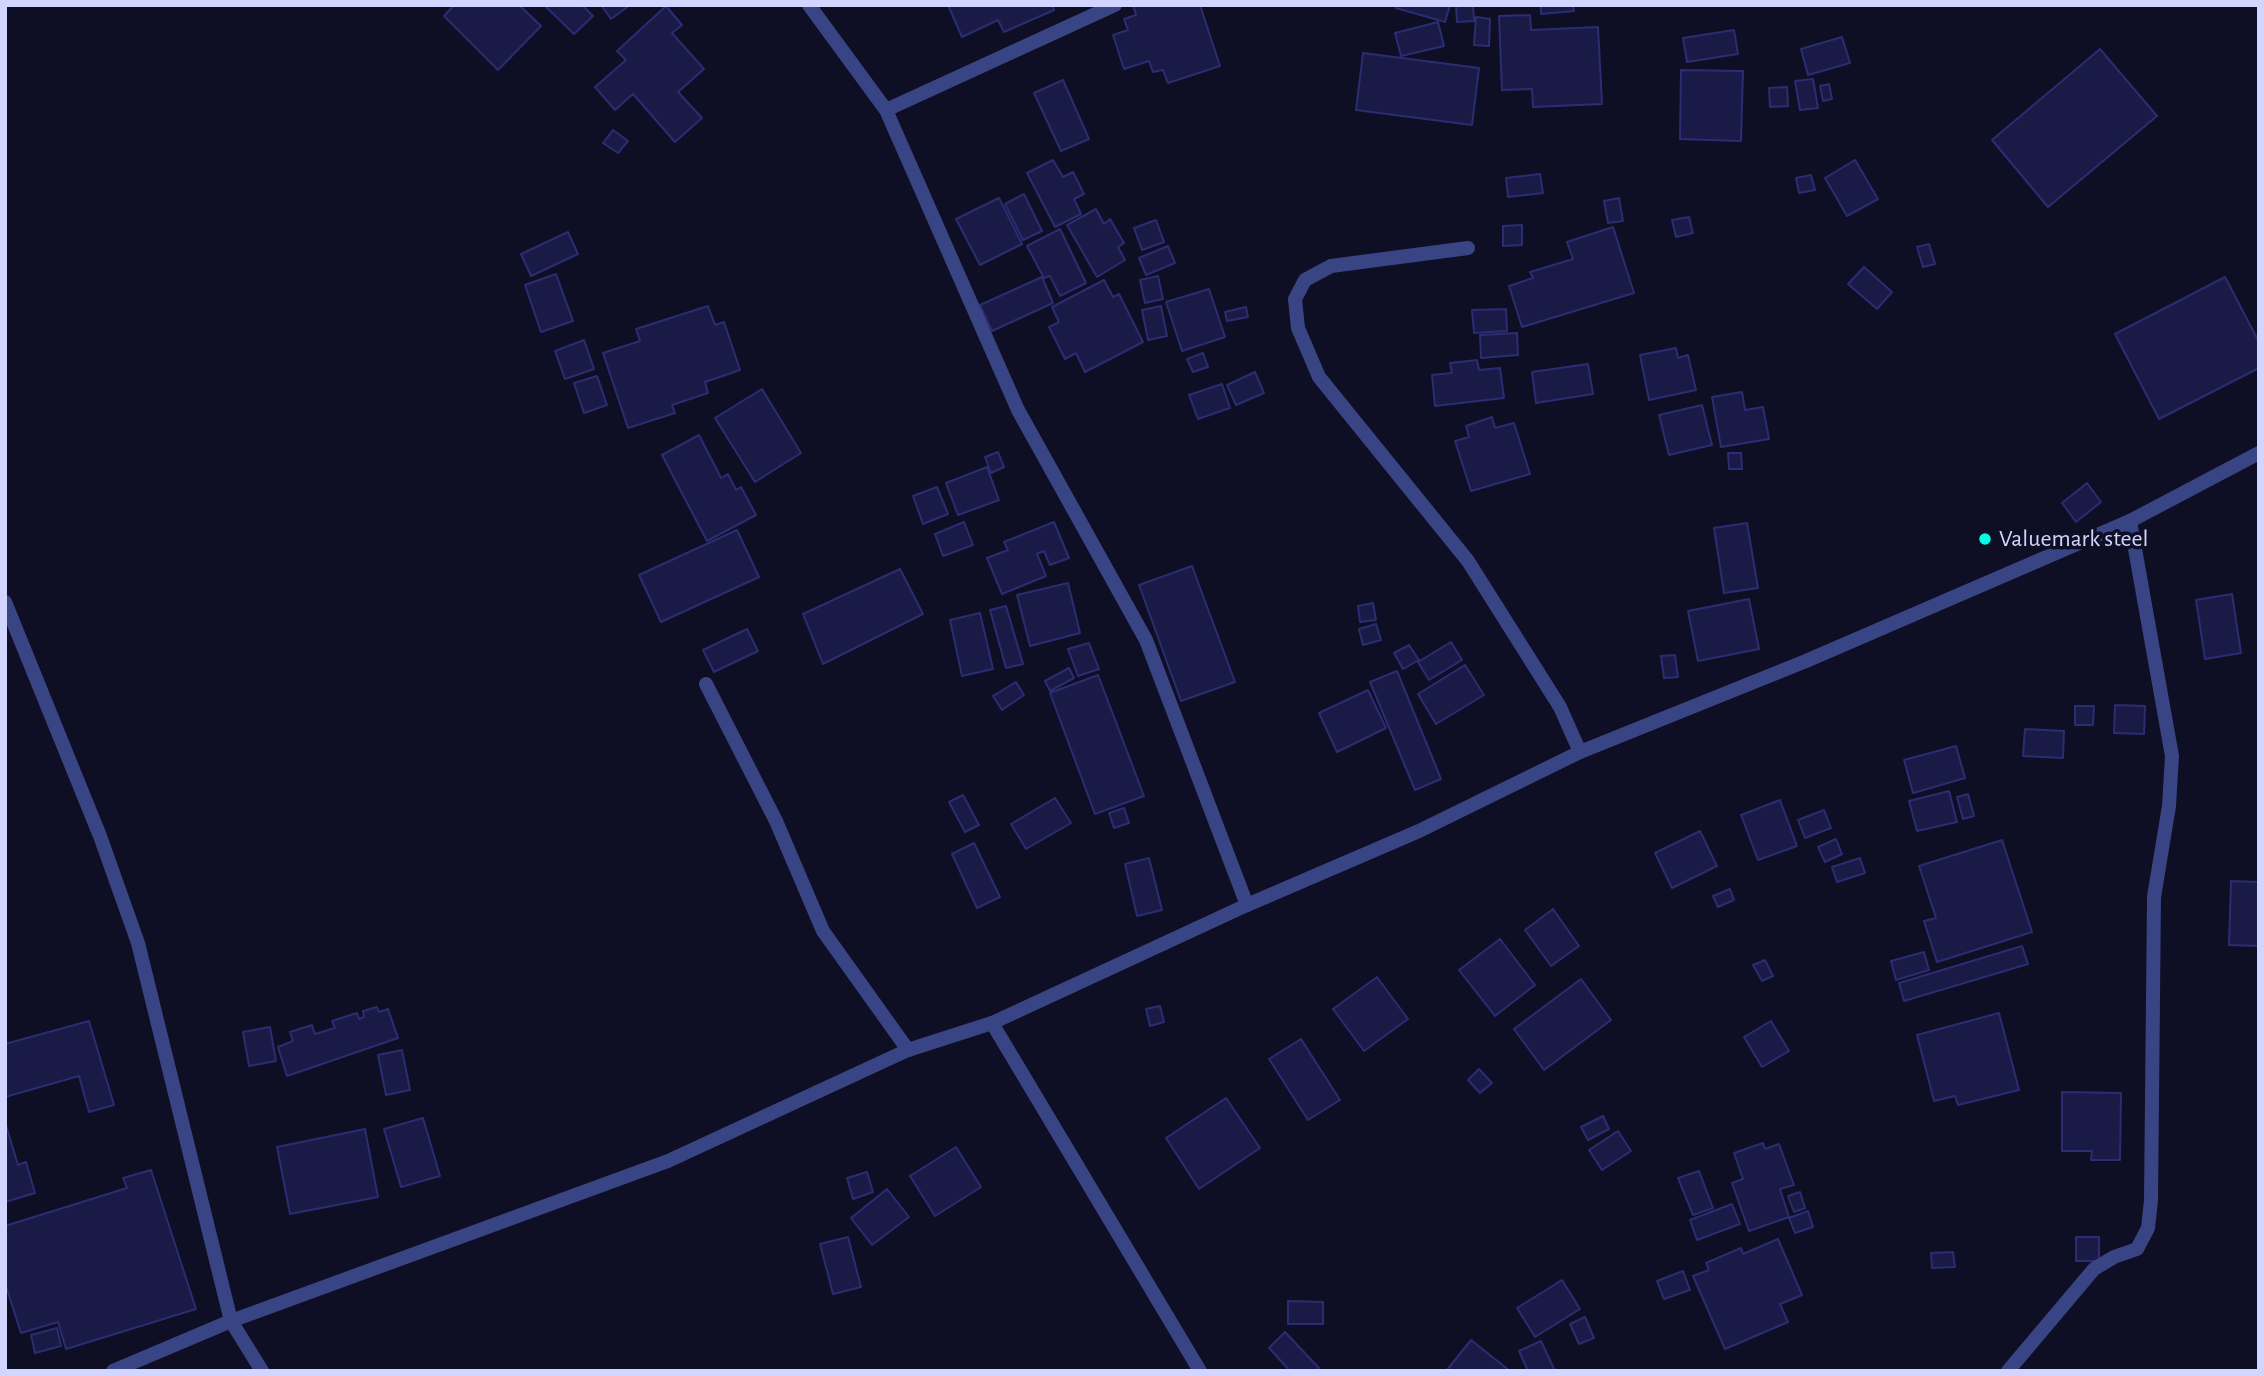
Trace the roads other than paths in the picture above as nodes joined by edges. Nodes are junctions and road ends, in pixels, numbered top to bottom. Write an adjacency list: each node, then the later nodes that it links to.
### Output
1 (809, 5): 3 (street)
2 (1115, 5): 3 (street)
3 (886, 110): 10 (street)
4 (1468, 248): 9 (street)
5 (2259, 453): 6 (street)
6 (2130, 521): 9 (street); 17 (street)
7 (5, 602): 13 (street)
8 (706, 684): 12 (street)
9 (1580, 752): 10 (street)
10 (1247, 905): 11 (street)
11 (992, 1023): 12 (street); 16 (street)
12 (908, 1050): 13 (street)
13 (231, 1321): 14 (street); 15 (street)
14 (113, 1371)
15 (262, 1371)
16 (1200, 1371)
17 (2008, 1371)

